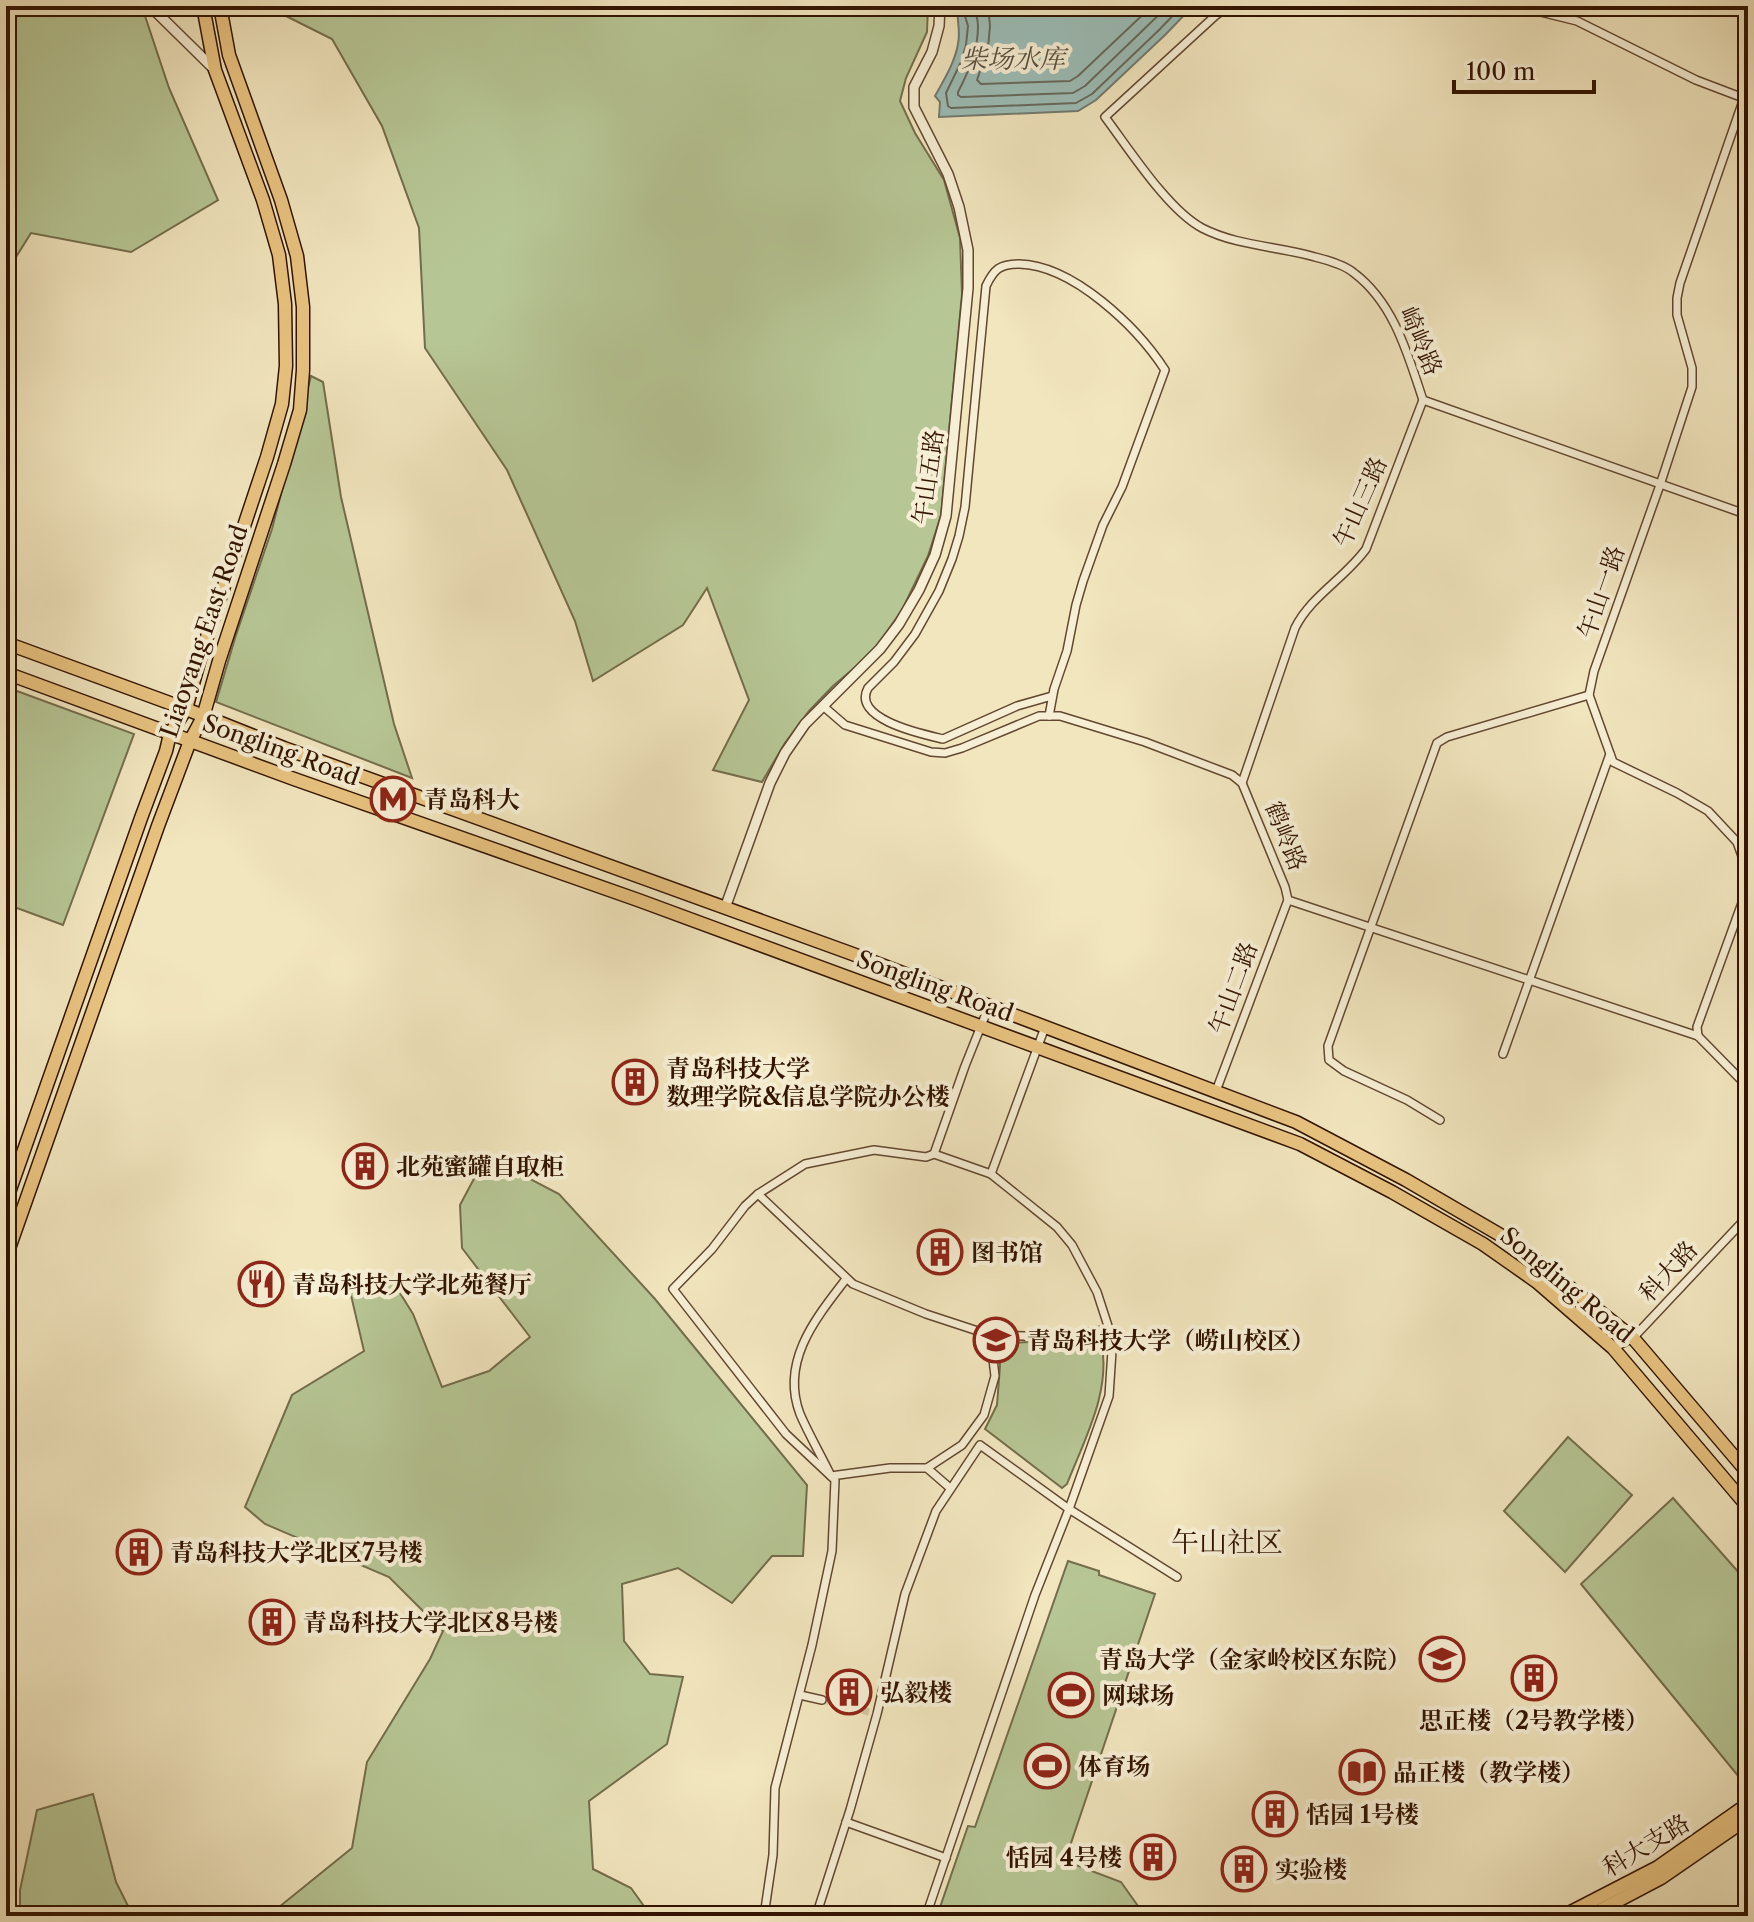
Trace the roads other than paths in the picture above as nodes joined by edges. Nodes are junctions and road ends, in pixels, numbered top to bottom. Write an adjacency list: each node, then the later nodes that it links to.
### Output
1 (150, 6): 7 (street)
2 (203, 6): 7 (main road, Liaoyang East Road)
3 (220, 6): 19 (main road, Liaoyang East Road)
4 (940, 6): 16 (street, 午山五路)
5 (1229, 6): 9 (street, 崎岭路)
6 (1516, 6): 8 (street)
7 (215, 70): 17 (main road, Liaoyang East Road)
8 (1746, 99): 10 (street, 午山一路)
9 (1423, 400): 10 (street, 崎岭路); 23 (street, 午山三路)
10 (1660, 485): 11 (street, 崎岭路); 14 (street, 午山一路)
11 (1748, 515)
12 (6, 643): 17 (main road, Songling Road)
13 (6, 673): 20 (main road, Songling Road)
14 (1589, 695): 22 (street); 26 (street)
15 (1052, 696): 15 (street); 18 (street)
16 (823, 706): 18 (street, 鹤岭路); 25 (street, 午山五路)
17 (186, 709): 19 (main road, Songling Road); 20 (main road, Liaoyang East Road)
18 (1049, 716): 23 (street, 鹤岭路)
19 (203, 717): 21 (main road, Liaoyang East Road); 25 (main road, Songling Road)
20 (170, 734): 21 (main road, Songling Road); 40 (main road, Liaoyang East Road)
21 (190, 741): 29 (main road, Songling Road); 42 (main road, Liaoyang East Road)
22 (1610, 754): 27 (street); 31 (street)
23 (1242, 783): 24 (street, 鹤岭路)
24 (1288, 900): 26 (street, 鹤岭路); 35 (street, 午山二路)
25 (725, 908): 28 (main road, Songling Road)
26 (1371, 928): 27 (street, 鹤岭路); 36 (street)
27 (1529, 980): 31 (street, 鹤岭路); 33 (street)
28 (989, 1006): 29 (street); 30 (main road, Songling Road)
29 (982, 1026): 32 (main road, Songling Road); 37 (street)
30 (1045, 1027): 32 (street); 35 (main road, Songling Road)
31 (1698, 1036): 34 (street, 鹤岭路)
32 (1037, 1048): 38 (street); 47 (main road, Songling Road)
33 (1503, 1054)
34 (1748, 1087)
35 (1216, 1091): 46 (main road, Songling Road)
36 (1440, 1120)
37 (934, 1154): 38 (street); 39 (street)
38 (991, 1174): 44 (street)
39 (758, 1194): 43 (street); 50 (street)
40 (6, 1201)
41 (1748, 1216): 46 (street, 科大路)
42 (6, 1257)
43 (846, 1279): 45 (street); 50 (street)
44 (1109, 1329): 45 (street); 53 (street)
45 (990, 1335): 48 (street)
46 (1633, 1338): 47 (street, 科大路); 49 (main road, Songling Road)
47 (1613, 1348): 52 (main road, Songling Road)
48 (927, 1468): 50 (street); 51 (street)
49 (1748, 1473)
50 (831, 1476): 55 (street)
51 (950, 1488): 53 (street); 59 (street)
52 (1748, 1507)
53 (1069, 1509): 54 (street); 60 (street)
54 (1177, 1577)
55 (800, 1695): 56 (street); 62 (street)
56 (822, 1700)
57 (1748, 1804): 61 (main road, 科大支路)
58 (1748, 1818): 61 (main road, 科大支路)
59 (846, 1822): 60 (street); 63 (street)
60 (946, 1858): 64 (street)
61 (1608, 1907): 65 (main road, 科大支路); 66 (main road, 科大支路)
62 (764, 1916)
63 (816, 1916)
64 (926, 1916)
65 (1563, 1916)
66 (1589, 1916)

